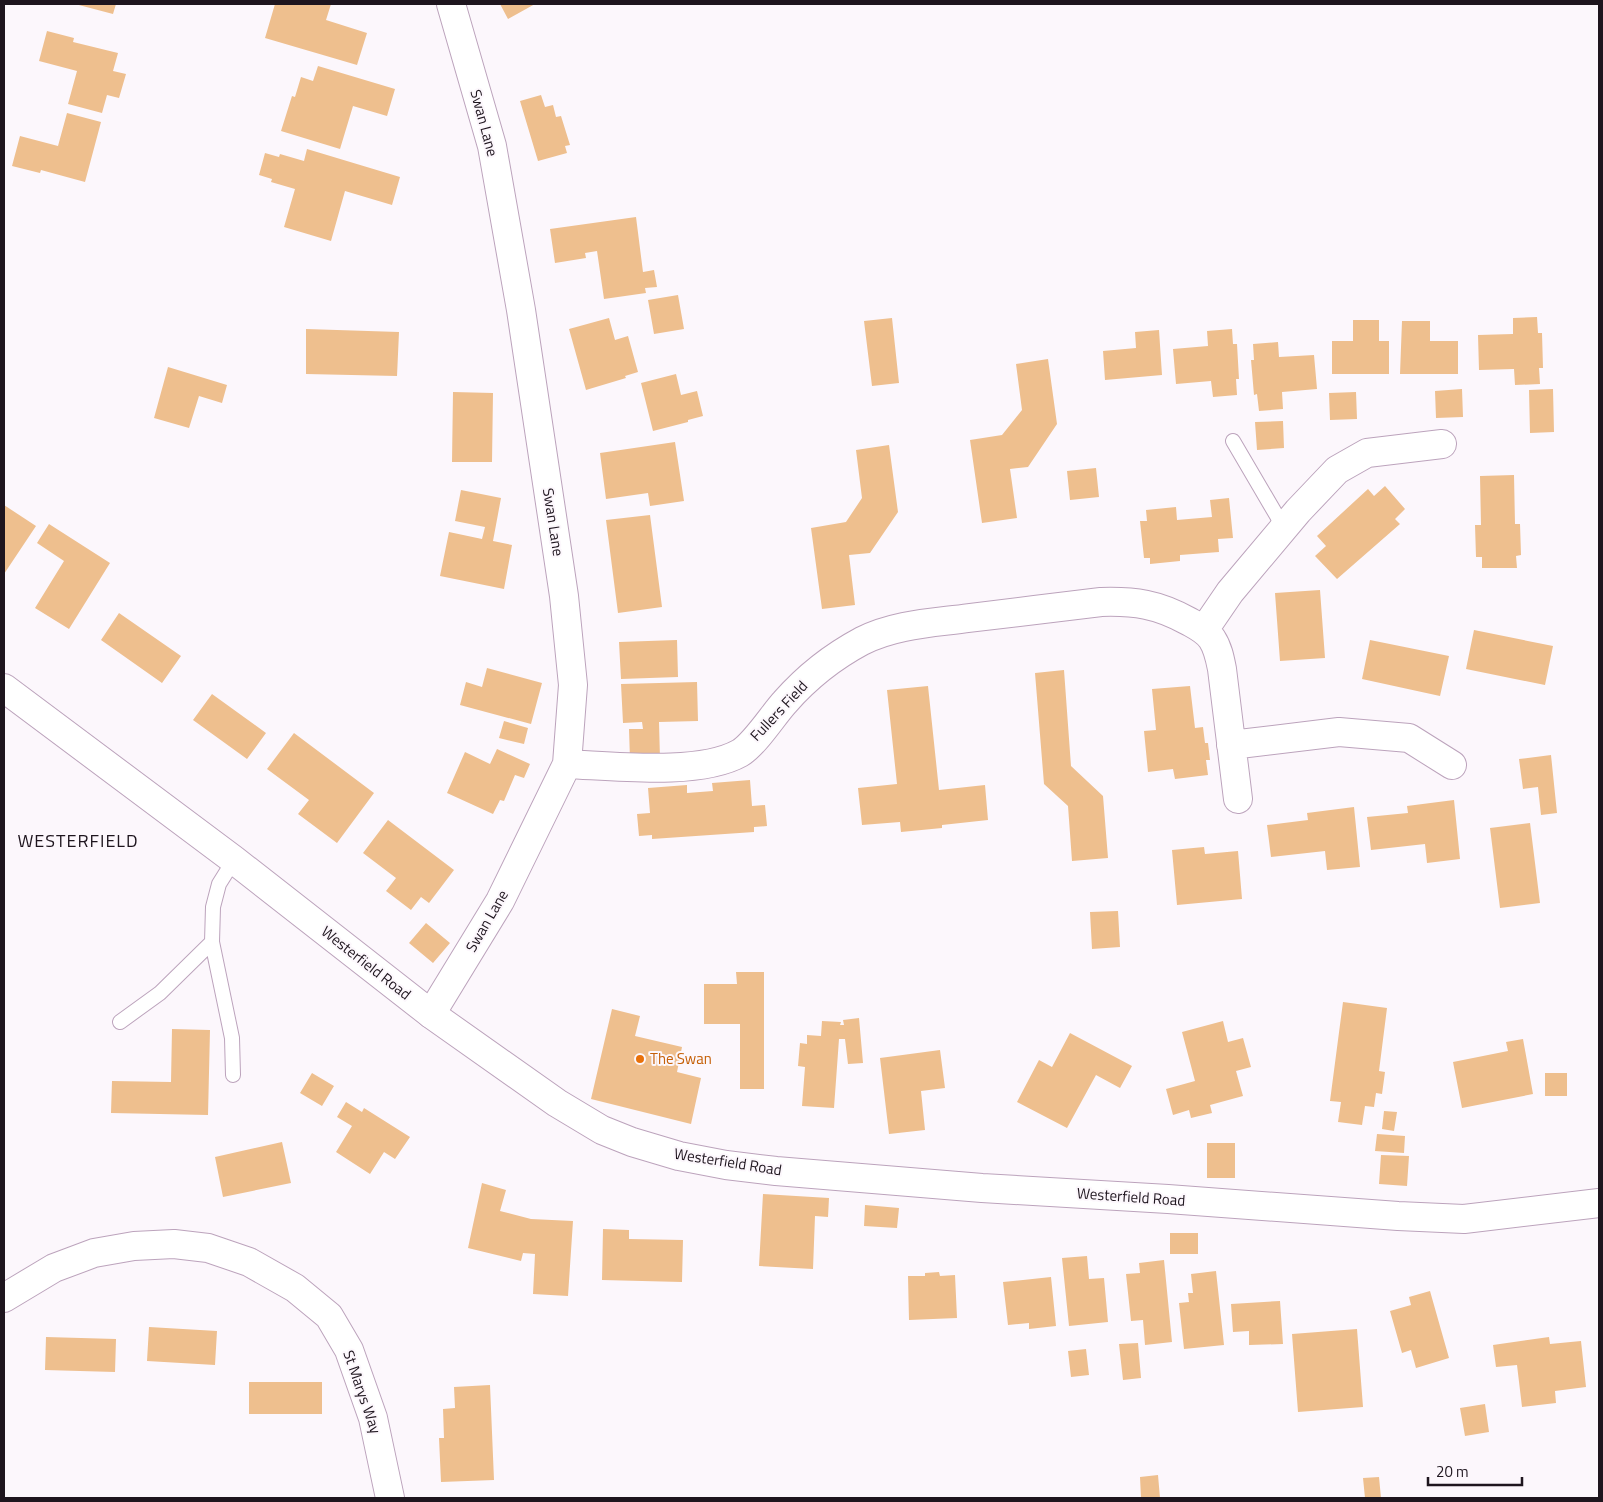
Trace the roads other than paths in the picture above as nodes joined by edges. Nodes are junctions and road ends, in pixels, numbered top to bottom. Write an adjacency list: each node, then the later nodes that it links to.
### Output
1 (452, 4): 8 (street, Swan Lane)
2 (1233, 441): 4 (lane)
3 (1442, 444): 4 (street)
4 (1284, 528): 5 (street)
5 (1204, 630): 7 (street); 8 (street, Fullers Field)
6 (4, 688): 11 (street, Westerfield Road)
7 (1231, 745): 9 (street); 10 (street)
8 (567, 764): 13 (street, Swan Lane)
9 (1452, 765)
10 (1238, 799)
11 (234, 860): 12 (lane); 13 (street, Westerfield Road)
12 (212, 942): 14 (lane); 15 (lane)
13 (431, 1014): 16 (street, Westerfield Road)
14 (120, 1022)
15 (233, 1075)
16 (1599, 1203)
17 (4, 1298): 18 (street, St Marys Way)
18 (390, 1498)

